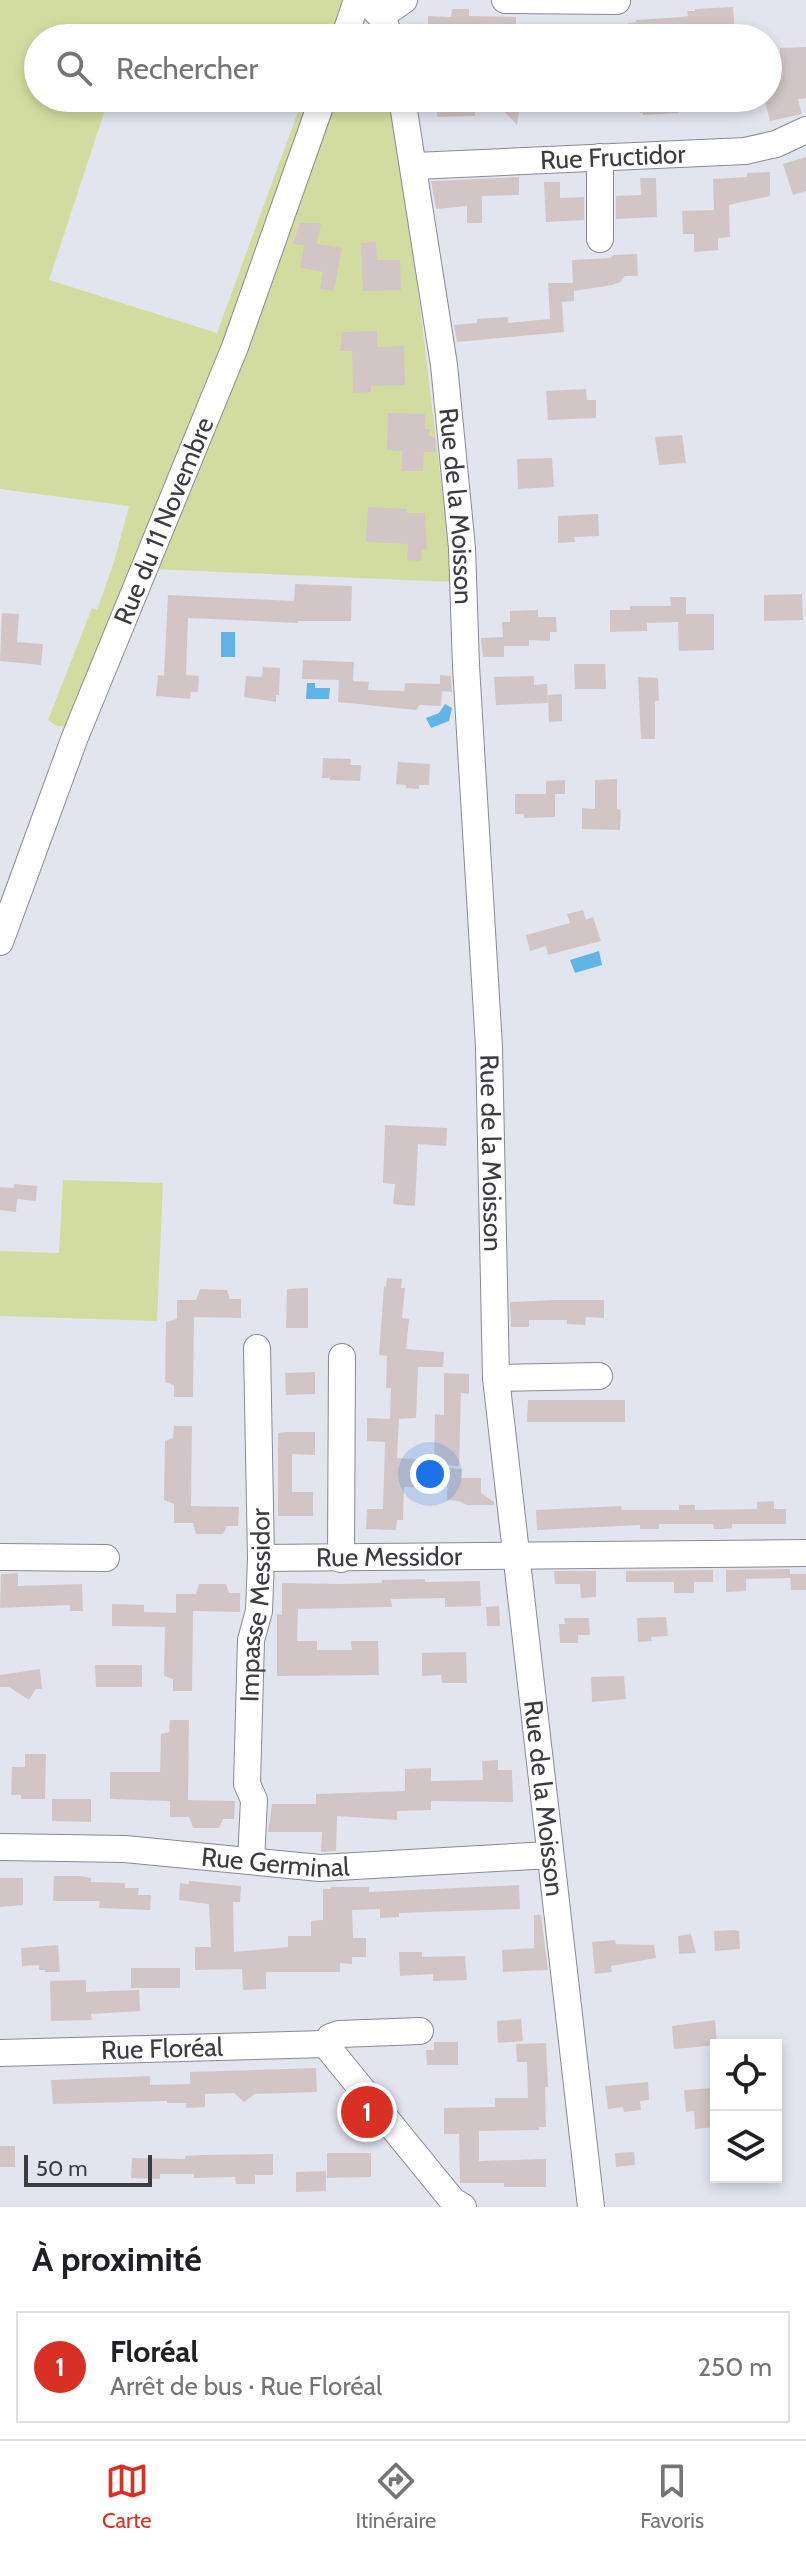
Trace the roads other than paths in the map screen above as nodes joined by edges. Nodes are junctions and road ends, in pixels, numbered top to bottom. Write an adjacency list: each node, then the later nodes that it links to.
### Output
1 (357, 0): 6 (street)
2 (404, 0): 5 (street)
3 (505, 0): 4 (street)
4 (617, 1)
5 (379, 18)
6 (349, 24)
7 (318, 112): 13 (street, Rue du 11 Novembre)
8 (405, 112): 11 (street, Rue de la Moisson)
9 (806, 130): 10 (street, Rue Fructidor)
10 (600, 157): 11 (street, Rue Fructidor); 12 (street)
11 (415, 166): 17 (street, Rue de la Moisson)
12 (600, 239)
13 (0, 942)
14 (257, 1348): 22 (street, Impasse Messidor)
15 (342, 1357): 23 (street)
16 (599, 1376): 17 (street)
17 (496, 1378): 19 (street, Rue de la Moisson)
18 (806, 1553): 19 (street, Rue Messidor)
19 (516, 1556): 23 (street, Rue Messidor); 25 (street, Rue de la Moisson)
20 (0, 1557): 21 (street)
21 (106, 1558)
22 (261, 1558): 23 (street, Rue Messidor); 26 (street, Impasse Messidor)
23 (341, 1559)
24 (0, 1847): 26 (street, Rue Germinal)
25 (550, 1855): 26 (street, Rue Germinal); 31 (street, Rue de la Moisson)
26 (251, 1861)
27 (420, 2031): 28 (street, Rue Floréal)
28 (325, 2044): 29 (street, Rue Floréal); 30 (street)
29 (0, 2053)
30 (463, 2207)
31 (591, 2207)

